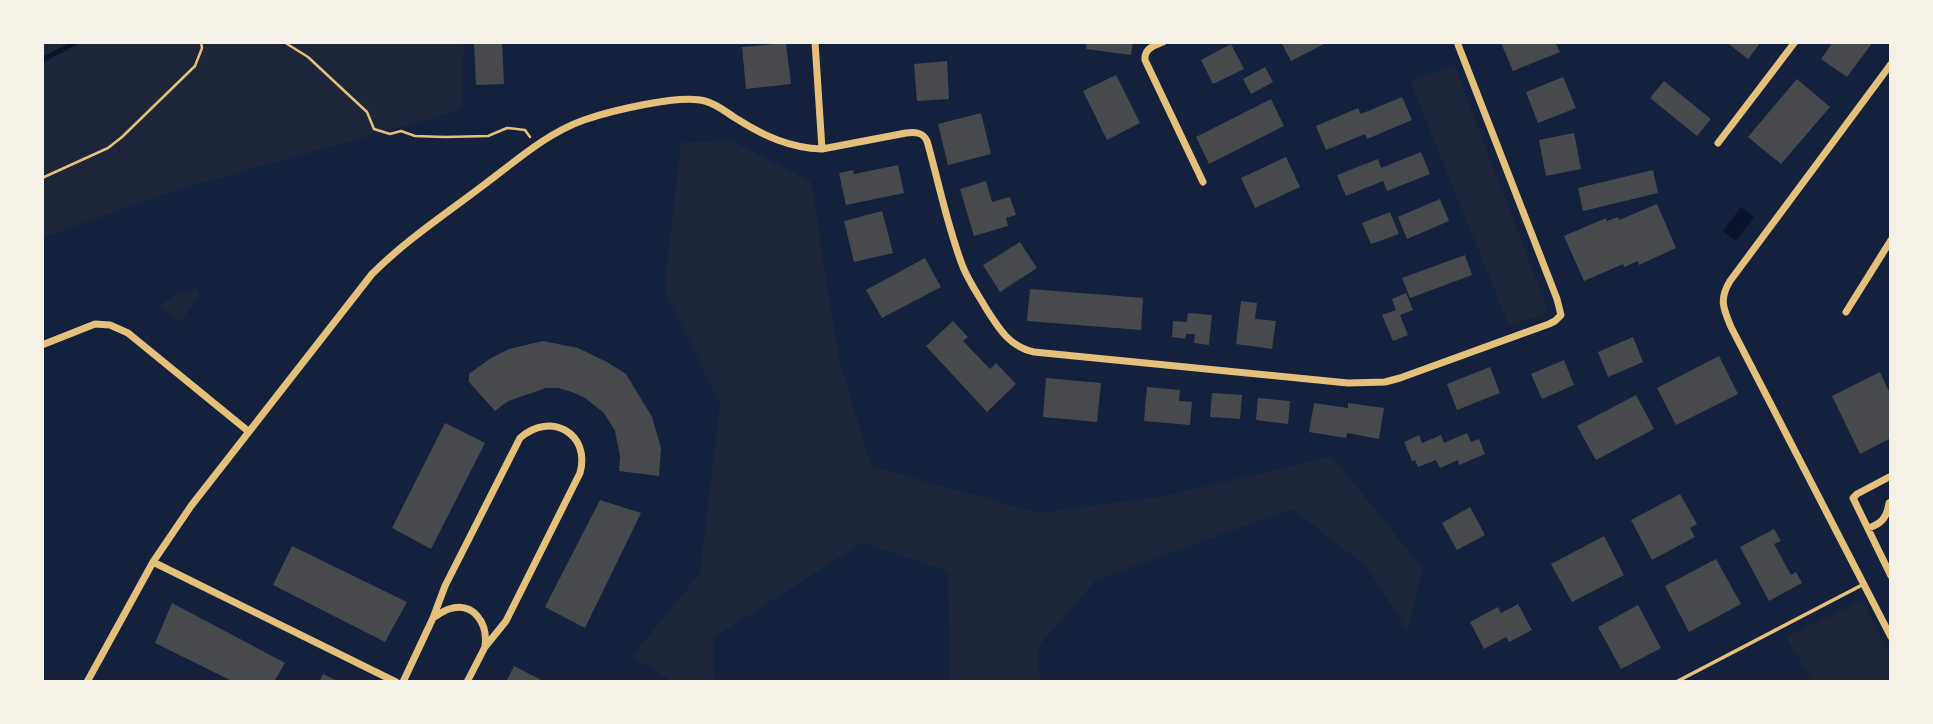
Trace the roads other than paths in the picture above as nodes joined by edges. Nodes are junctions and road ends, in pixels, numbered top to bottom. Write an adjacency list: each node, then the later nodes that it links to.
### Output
1 (815, 42): 7 (street)
2 (1163, 42): 8 (street)
3 (1457, 42): 7 (street)
4 (1795, 42): 6 (street)
5 (1891, 64): 18 (street)
6 (1718, 143)
7 (822, 149): 12 (street)
8 (1203, 181)
9 (1891, 240): 10 (street)
10 (1846, 312)
11 (42, 345): 12 (street)
12 (248, 431): 16 (street)
13 (1891, 476): 15 (street)
14 (1891, 502): 15 (street)
15 (1868, 528): 17 (street)
16 (153, 562): 22 (street); 23 (street)
17 (1891, 576)
18 (1864, 584): 20 (street); 26 (lane)
19 (433, 618): 21 (street); 21 (street); 24 (street)
20 (1891, 637)
21 (485, 647): 25 (street)
22 (87, 682)
23 (396, 682)
24 (403, 682)
25 (467, 682)
26 (1676, 682)

